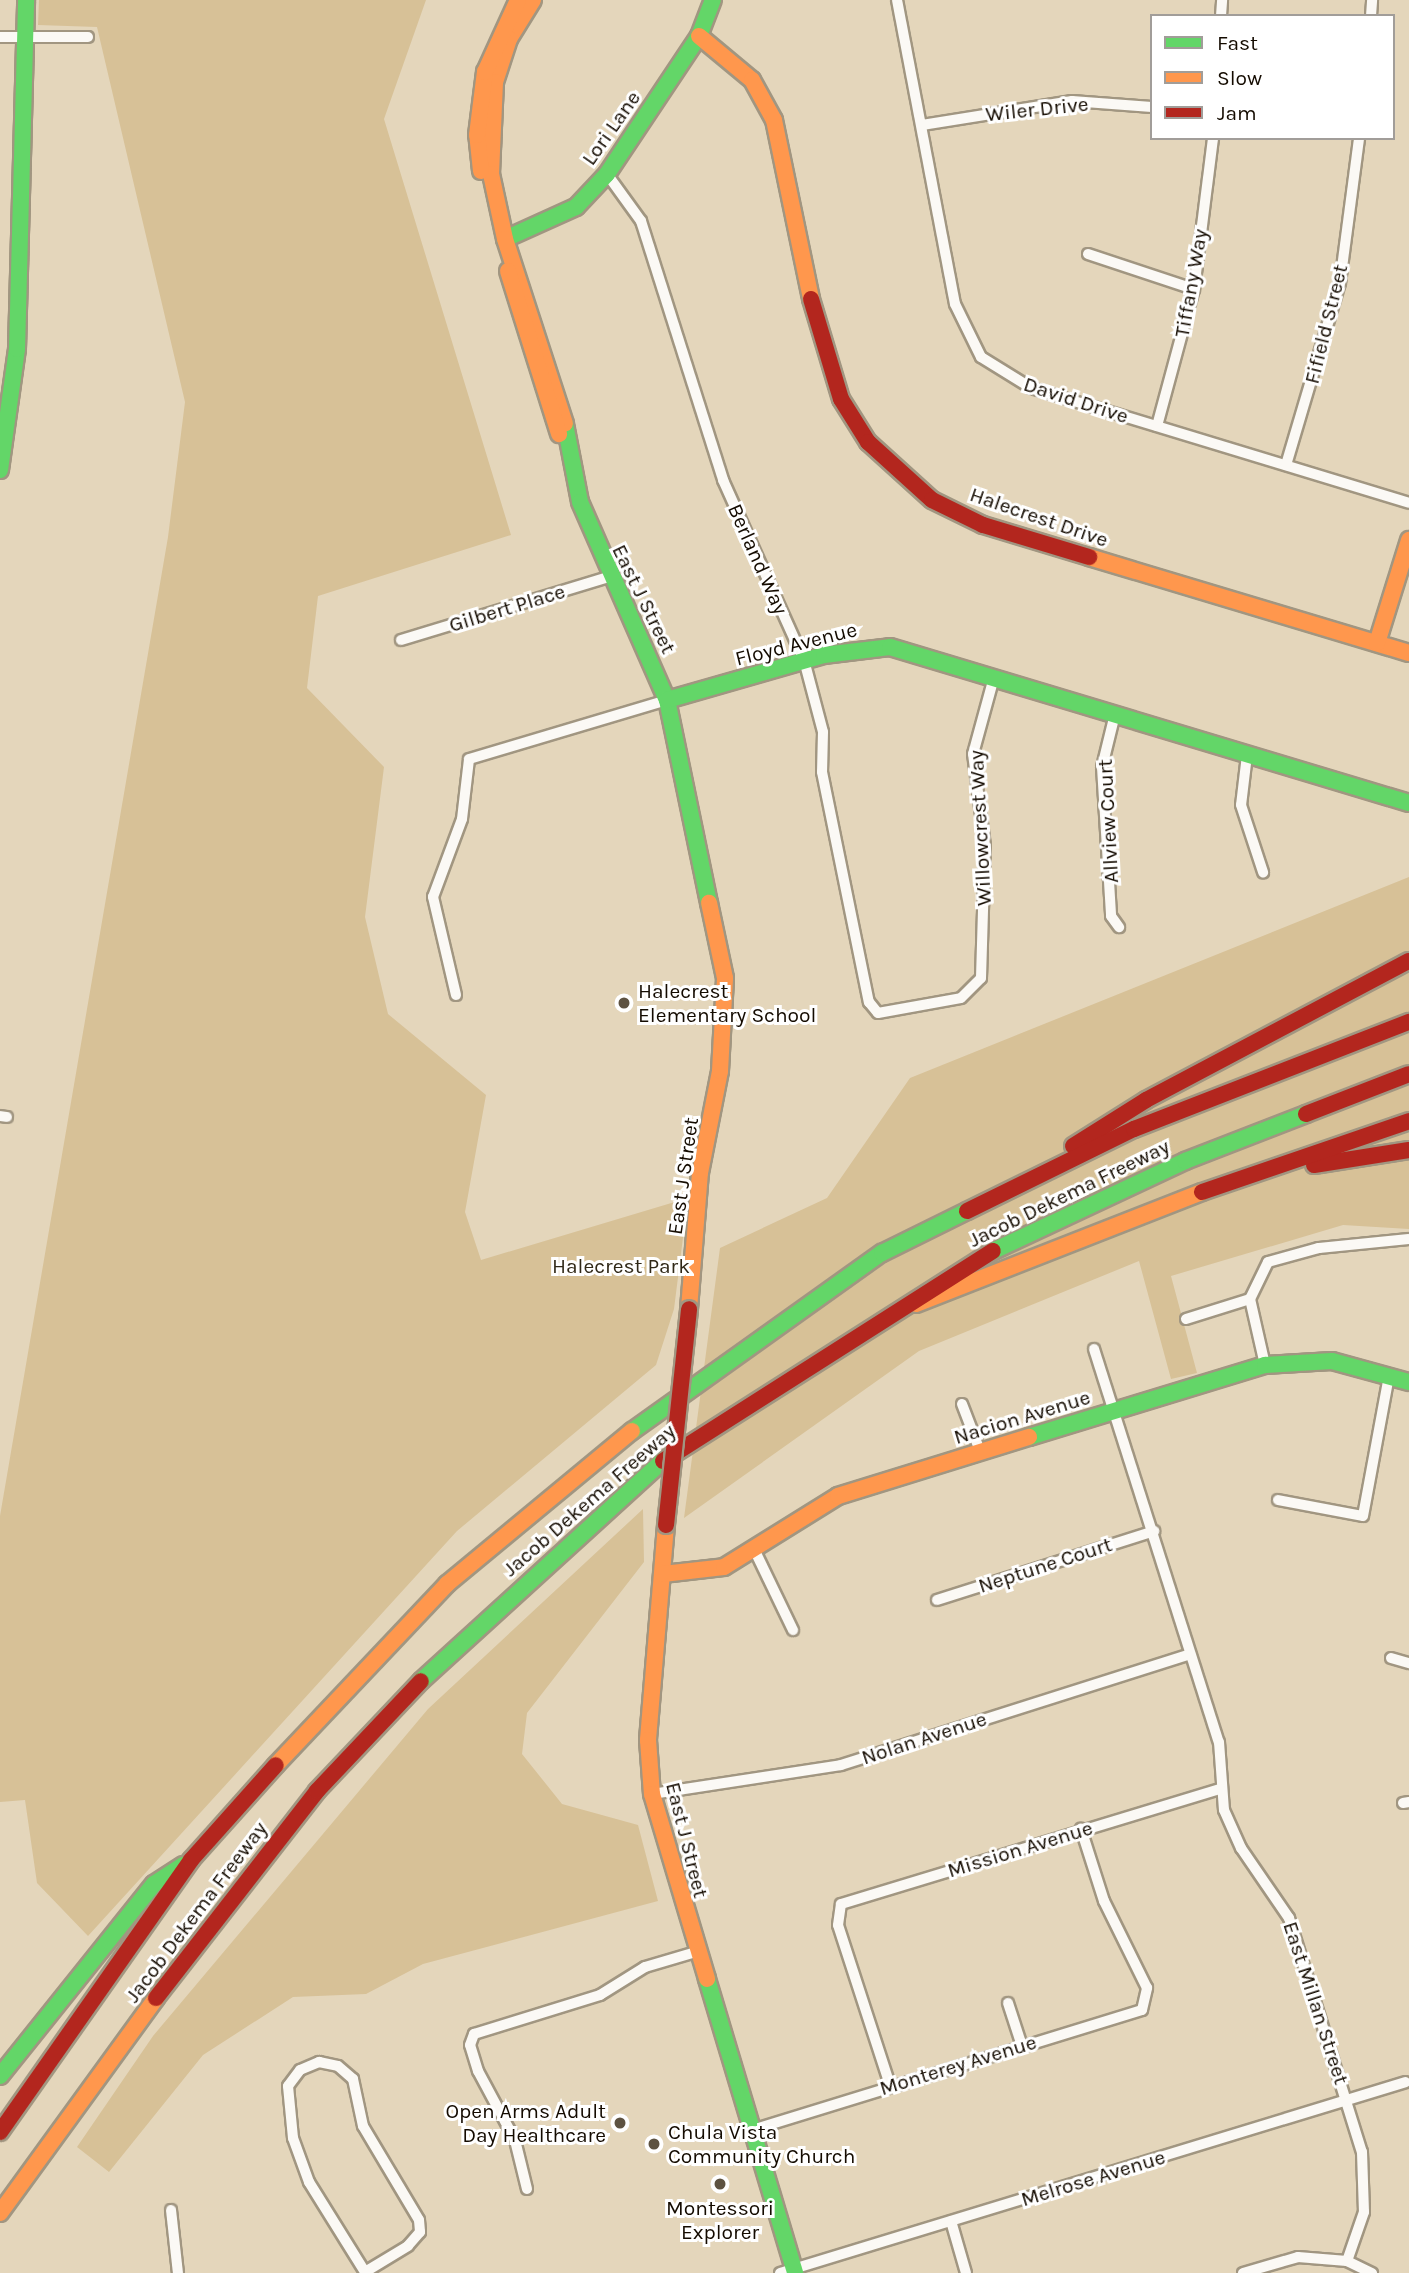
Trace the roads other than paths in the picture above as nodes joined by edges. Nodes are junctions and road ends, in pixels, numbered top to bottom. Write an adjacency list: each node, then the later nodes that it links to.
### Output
1 (26, 0): 6 (main road)
2 (518, 0): 15 (main road, East J Street)
3 (533, 0): 15 (main road, East J Street)
4 (713, 0): 7 (main road, Lori Lane)
5 (897, 0): 11 (street, David Drive)
6 (24, 36): 8 (street); 9 (street); 20 (main road)
7 (699, 36): 14 (main road, Lori Lane); 25 (main road, Halecrest Drive)
8 (0, 37)
9 (89, 37)
10 (1150, 107): 11 (street, Wiler Drive)
11 (922, 125): 18 (street, David Drive)
12 (1213, 140): 17 (street, Tiffany Way)
13 (1359, 140): 19 (street, Fifield Street)
14 (607, 174): 15 (main road, Lori Lane); 27 (street, Berland Way)
15 (505, 239): 23 (main road, East J Street)
16 (1088, 254): 17 (street)
17 (1194, 289): 18 (street, Tiffany Way)
18 (1157, 426): 19 (street, David Drive)
19 (1286, 465): 21 (street, David Drive)
20 (0, 470)
21 (1409, 503)
22 (1409, 540): 25 (main road)
23 (612, 576): 24 (street, Gilbert Place); 29 (main road, East J Street)
24 (401, 640)
25 (1377, 643): 26 (main road, Halecrest Drive)
26 (1409, 653)
27 (804, 660): 28 (main road, Floyd Avenue); 29 (main road, Floyd Avenue); 37 (street, Berland Way)
28 (993, 677): 30 (main road, Floyd Avenue); 37 (street, Willowcrest Way)
29 (667, 700): 36 (street, Floyd Avenue); 58 (main road, East J Street, bridge)
30 (1115, 714): 31 (main road, Floyd Avenue); 34 (street, Allview Court)
31 (1247, 755): 32 (main road, Floyd Avenue); 33 (street)
32 (1409, 803)
33 (1263, 873)
34 (1119, 927)
35 (1409, 961): 43 (main road)
36 (456, 995)
37 (869, 1002)
38 (1409, 1022): 43 (main road, Jacob Dekema Freeway)
39 (1409, 1074): 46 (main road, Jacob Dekema Freeway)
40 (1409, 1121): 42 (main road)
41 (1409, 1150): 42 (main road)
42 (1274, 1170): 46 (main road)
43 (979, 1205): 67 (main road, Jacob Dekema Freeway)
44 (1409, 1239): 45 (street)
45 (1250, 1299): 47 (street); 49 (street)
46 (895, 1309): 77 (main road, Jacob Dekema Freeway)
47 (1186, 1319)
48 (1094, 1349): 53 (street, East Millan Street)
49 (1265, 1365): 50 (main road, Nacion Avenue); 53 (main road, Nacion Avenue)
50 (1389, 1376): 51 (main road, Nacion Avenue); 55 (street)
51 (1409, 1382)
52 (962, 1404): 54 (street)
53 (1115, 1411): 54 (main road, Nacion Avenue); 56 (street, East Millan Street)
54 (980, 1451): 57 (main road, Nacion Avenue)
55 (1278, 1500)
56 (1154, 1531): 59 (street, Neptune Court); 61 (street, East Millan Street)
57 (754, 1549): 58 (main road, Nacion Avenue); 60 (street)
58 (663, 1574): 65 (main road, East J Street)
59 (937, 1600)
60 (793, 1630)
61 (1190, 1654): 64 (street, East Millan Street); 65 (street, Nolan Avenue)
62 (1391, 1658): 63 (street)
63 (1409, 1663)
64 (1220, 1789): 66 (street, Mission Avenue); 74 (street, East Millan Street)
65 (652, 1794): 68 (main road, East J Street)
66 (1081, 1829): 70 (street, Monterey Avenue); 73 (street, Mission Avenue)
67 (191, 1860): 71 (main road); 76 (main road, Jacob Dekema Freeway)
68 (696, 1952): 75 (main road, East J Street); 78 (street)
69 (1008, 2003): 70 (street)
70 (1022, 2046): 73 (street, Monterey Avenue)
71 (0, 2076)
72 (1406, 2082): 74 (street, Melrose Avenue)
73 (890, 2085): 75 (street, Monterey Avenue)
74 (1347, 2099): 81 (street, Melrose Avenue); 83 (street, East Millan Street)
75 (752, 2130): 85 (main road, East J Street)
76 (0, 2132)
77 (28, 2175): 80 (main road, Jacob Dekema Freeway); 82 (main road)
78 (527, 2189)
79 (172, 2210): 86 (street)
80 (0, 2213)
81 (951, 2221): 85 (street, Melrose Avenue); 87 (street)
82 (0, 2225)
83 (1347, 2261): 88 (street); 89 (street)
84 (363, 2272): 84 (street)
85 (790, 2272)
86 (178, 2273)
87 (966, 2273)
88 (1243, 2273)
89 (1372, 2273)

